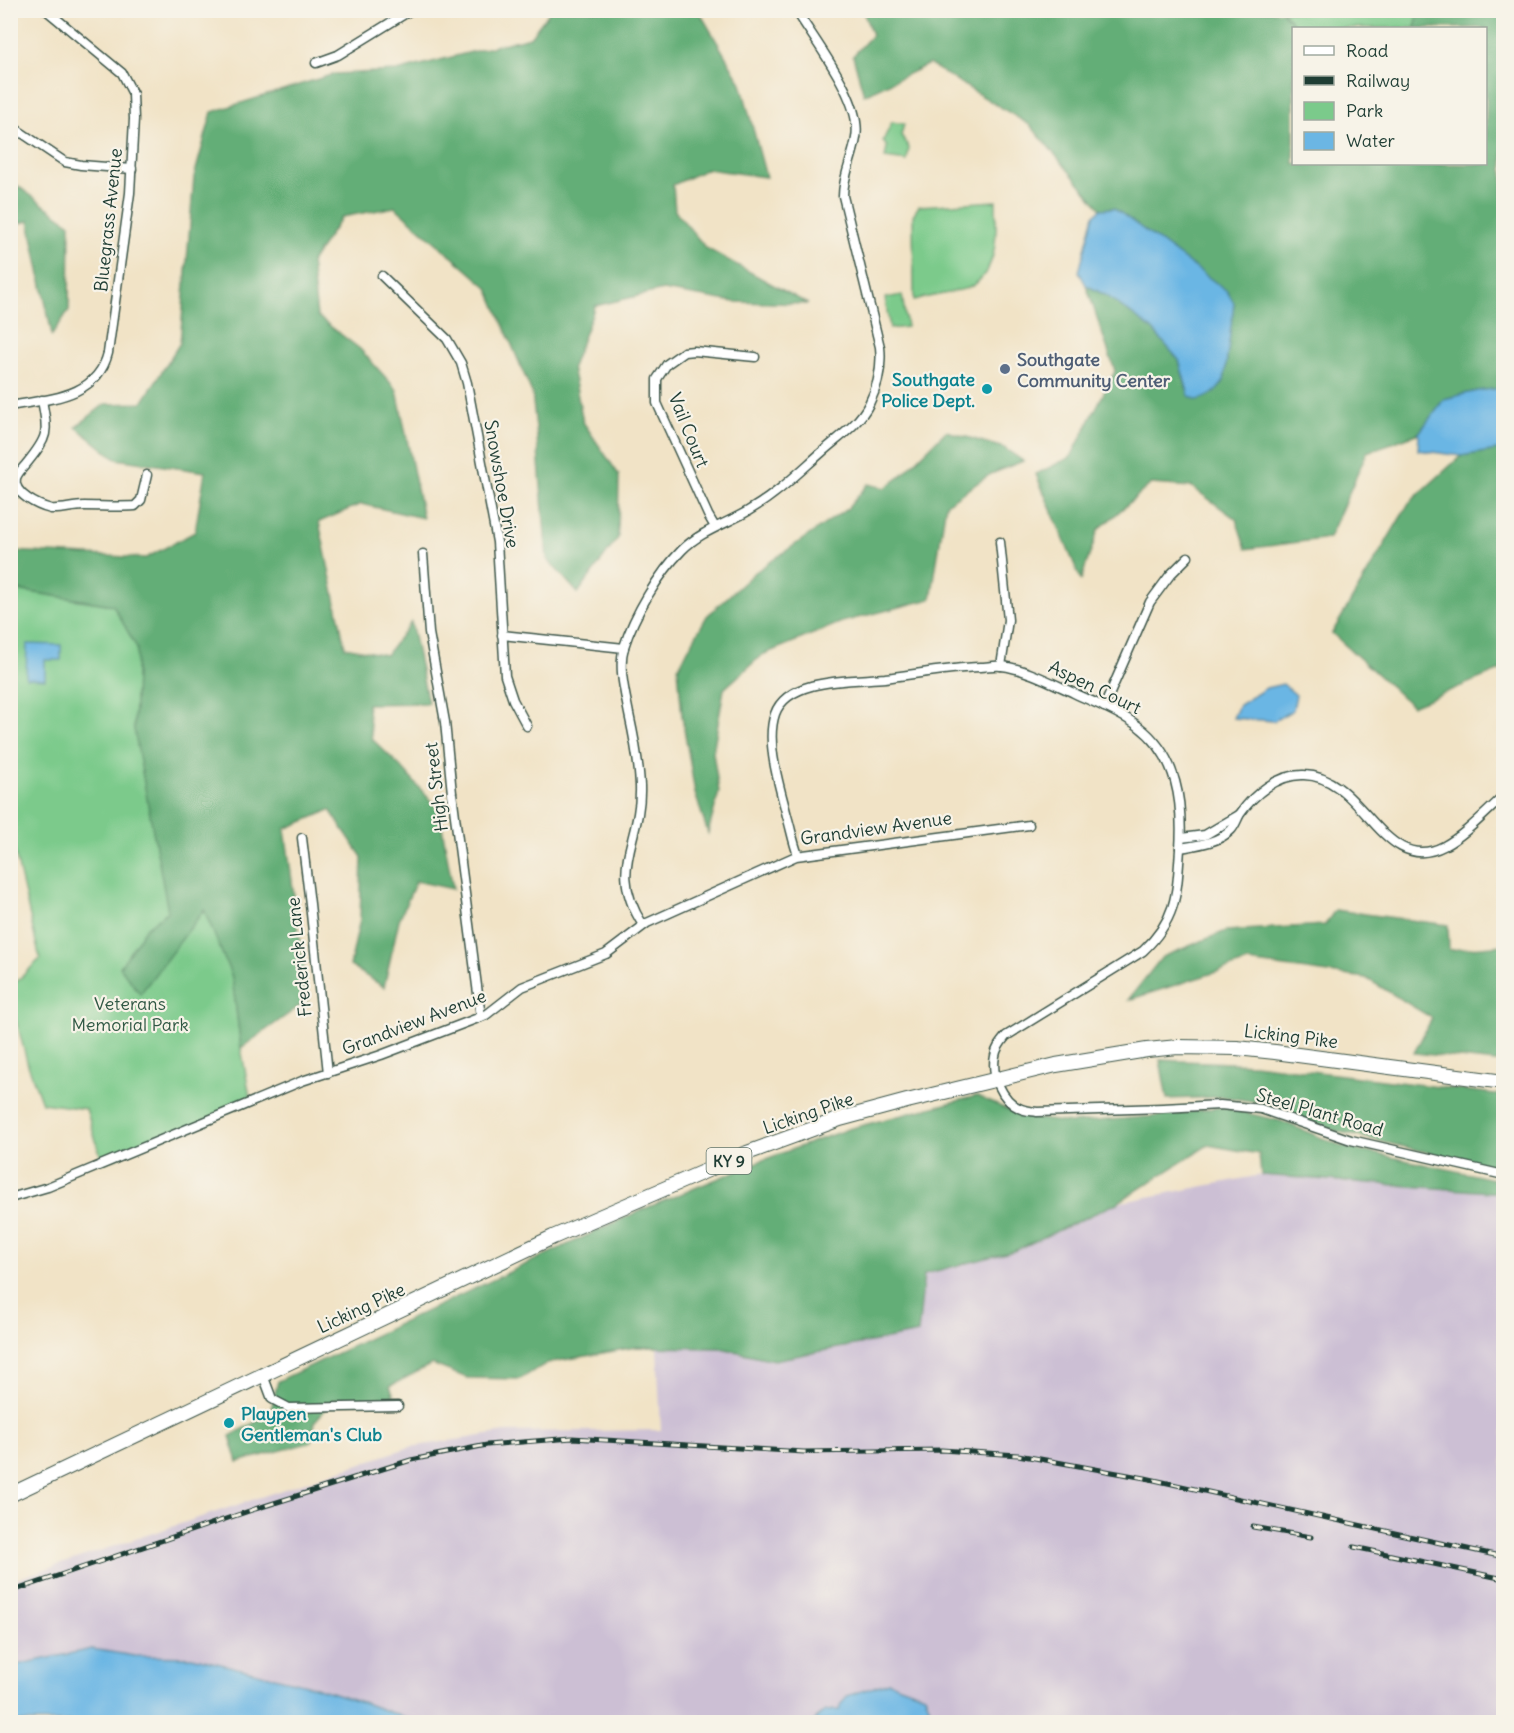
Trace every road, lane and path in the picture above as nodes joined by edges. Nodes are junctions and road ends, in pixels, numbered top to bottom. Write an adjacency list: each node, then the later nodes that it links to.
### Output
1 (46, 10): 6 (street, Bluegrass Avenue)
2 (411, 10): 4 (street)
3 (796, 10): 12 (street)
4 (316, 63)
5 (10, 125): 6 (street)
6 (132, 169): 9 (street, Bluegrass Avenue)
7 (382, 276): 16 (street, Snowshoe Drive)
8 (756, 357): 12 (street, Vail Court)
9 (42, 400): 10 (street, Bluegrass Avenue); 11 (street)
10 (10, 406)
11 (147, 475)
12 (715, 527): 17 (street)
13 (1000, 542): 18 (street)
14 (423, 554): 29 (street, High Street)
15 (1188, 557): 19 (street)
16 (502, 635): 17 (street); 20 (street, Snowshoe Drive)
17 (624, 648): 28 (street)
18 (1001, 666): 19 (street, Aspen Court); 27 (street, Aspen Court)
19 (1104, 707): 25 (street, Aspen Court)
20 (527, 726)
21 (1503, 796): 22 (street)
22 (1240, 815): 25 (street); 26 (street)
23 (1029, 825): 27 (street, Grandview Avenue)
24 (302, 838): 30 (street, Frederick Lane)
25 (1181, 838): 26 (street, Aspen Court)
26 (1180, 848): 31 (street, Aspen Court)
27 (798, 855): 28 (street, Grandview Avenue)
28 (643, 925): 29 (street, Grandview Avenue)
29 (482, 1017): 30 (street, Grandview Avenue)
30 (328, 1073): 34 (street, Grandview Avenue)
31 (997, 1080): 32 (main road, Licking Pike / KY 9); 33 (street, Steel Plant Road); 35 (main road, Licking Pike / KY 9)
32 (1503, 1082)
33 (1503, 1175)
34 (10, 1198)
35 (263, 1375): 36 (street); 37 (main road, Licking Pike / KY 9)
36 (398, 1406)
37 (10, 1495)

